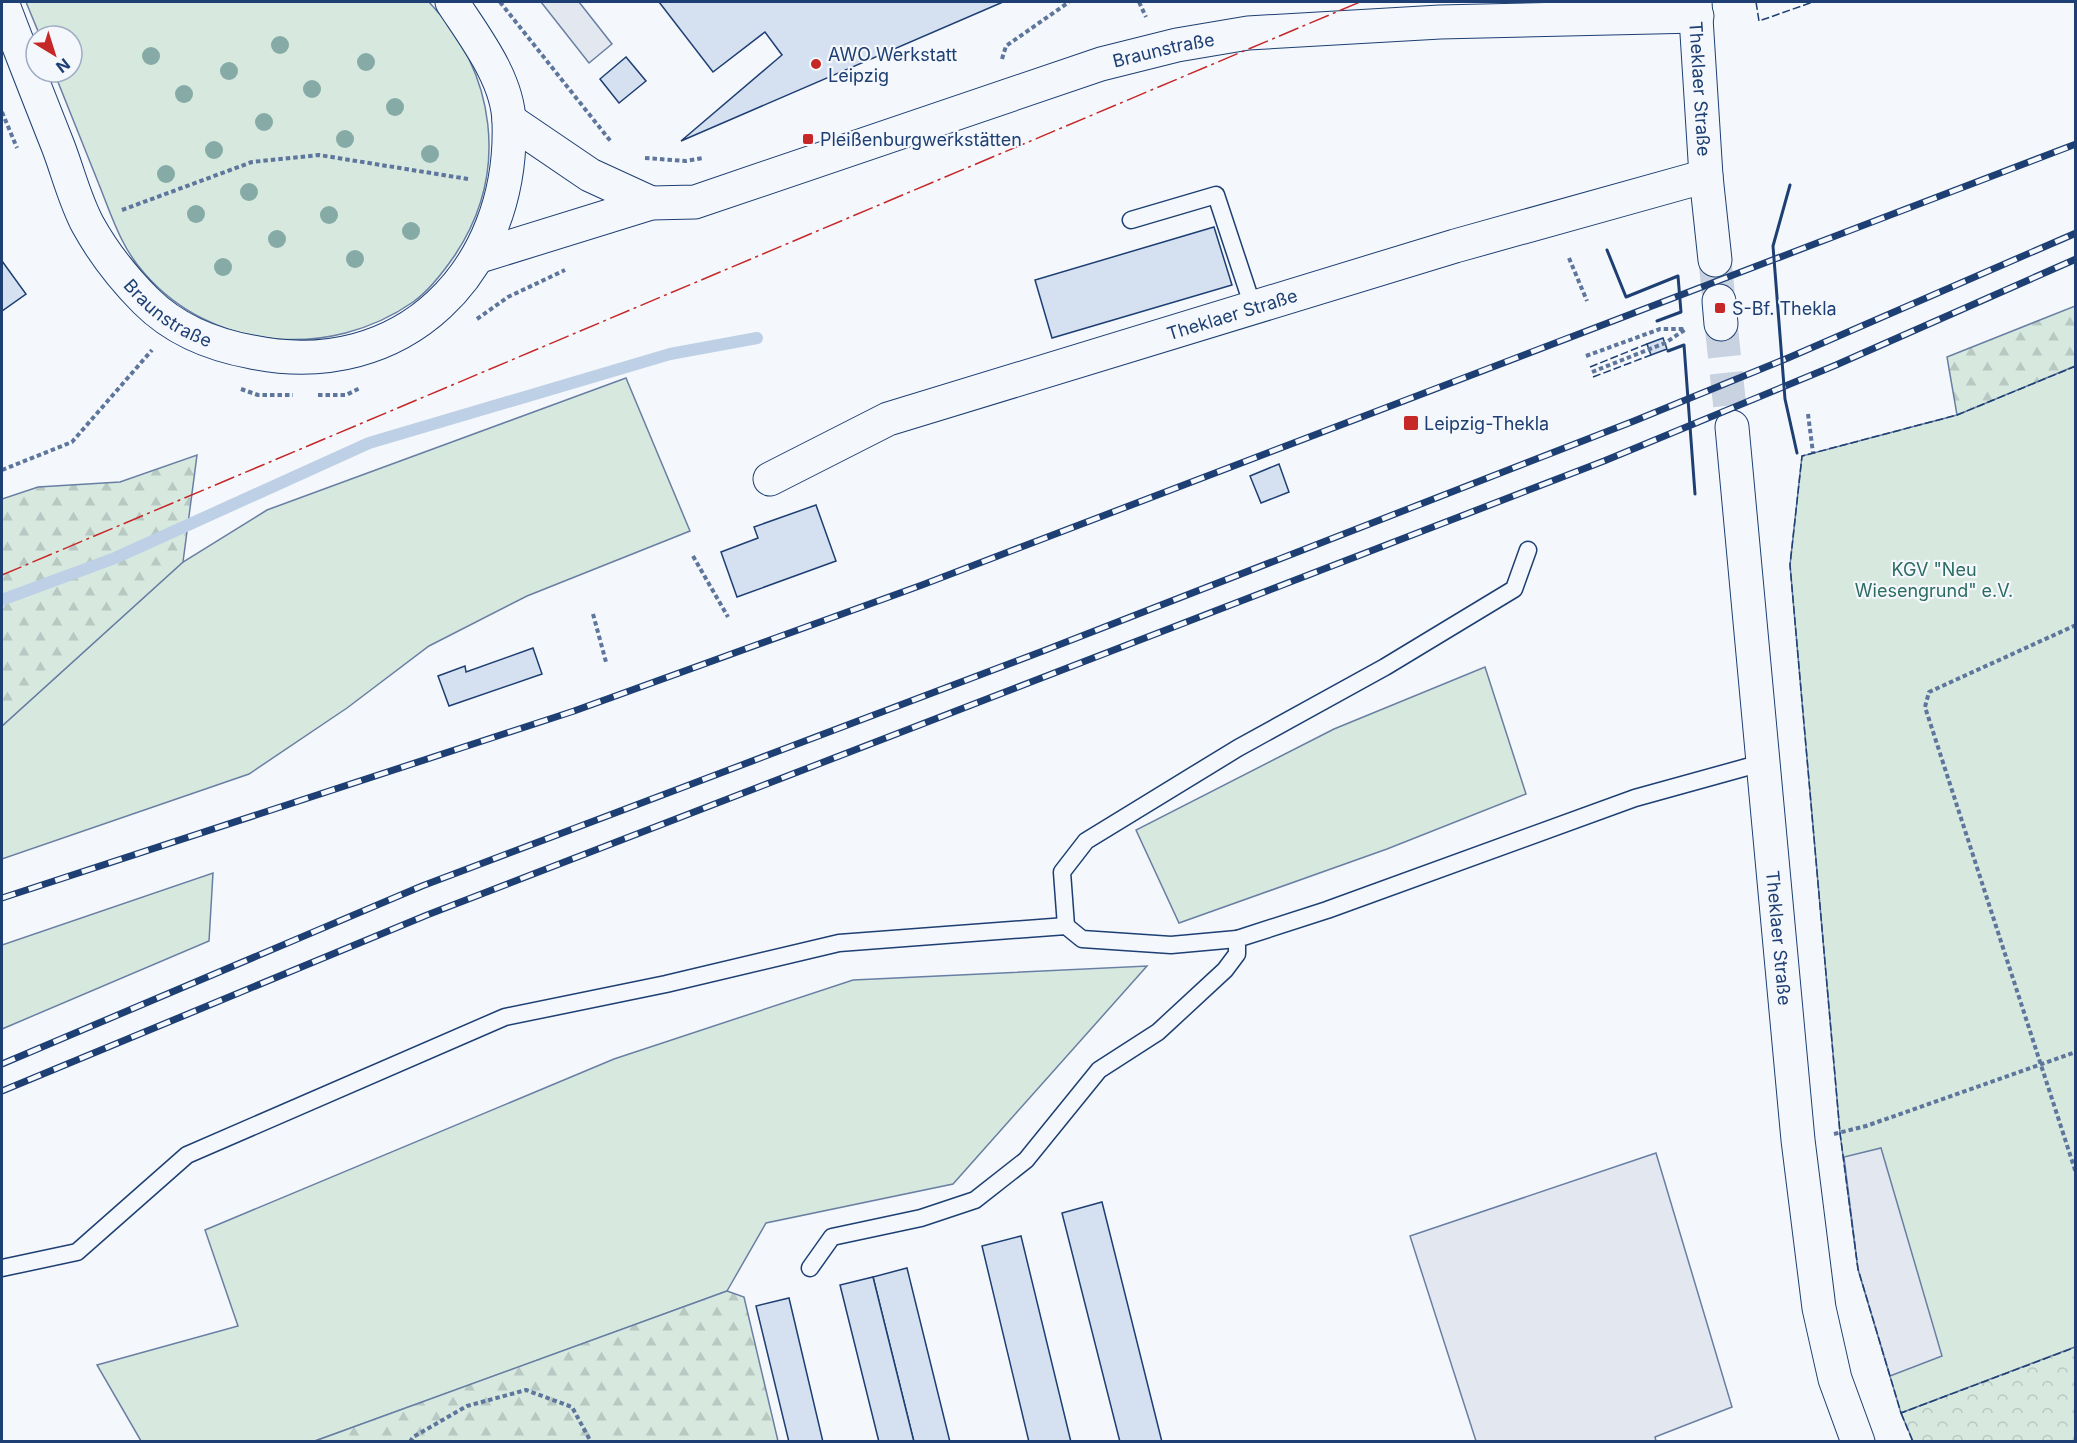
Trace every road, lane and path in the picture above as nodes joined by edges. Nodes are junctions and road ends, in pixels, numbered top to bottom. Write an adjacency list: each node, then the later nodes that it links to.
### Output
1 (2, 2): 16 (main road, Braunstraße)
2 (452, 2): 9 (main road, Braunstraße)
3 (500, 2): 10 (path)
4 (1070, 2): 8 (path)
5 (1139, 2): 7 (path)
6 (1696, 9): 11 (main road, Theklaer Straße); 13 (main road, Braunstraße)
7 (1147, 20)
8 (1002, 60)
9 (509, 120): 13 (main road, Braunstraße); 16 (main road, Braunstraße)
10 (597, 124)
11 (1706, 176): 18 (main road, Theklaer Straße); 20 (main road, Theklaer Straße)
12 (474, 180): 14 (path)
13 (651, 203): 16 (main road, Braunstraße)
14 (122, 210)
15 (1131, 220): 20 (lane)
16 (480, 256)
17 (1569, 258): 19 (path)
18 (1715, 260)
19 (1587, 301)
20 (1253, 307): 30 (main road, Theklaer Straße)
21 (1660, 329): 23 (path)
22 (1686, 329): 25 (path)
23 (1586, 356)
24 (136, 368): 29 (path)
25 (1592, 372)
26 (1809, 414): 28 (path)
27 (1732, 427): 37 (main road, Theklaer Straße)
28 (1813, 453)
29 (2, 470)
30 (770, 480)
31 (1528, 550): 38 (lane)
32 (693, 556): 34 (path)
33 (593, 614): 36 (path)
34 (728, 617)
35 (2076, 625): 41 (path)
36 (606, 662)
37 (1765, 762): 39 (lane); 42 (main road, Theklaer Straße)
38 (1066, 926): 39 (lane); 44 (lane)
39 (1237, 939): 45 (lane)
40 (2076, 1052): 41 (path)
41 (2042, 1065): 42 (path); 43 (path)
42 (1798, 1140): 48 (main road, Theklaer Straße)
43 (2076, 1173)
44 (2, 1268)
45 (810, 1268)
46 (410, 1442): 47 (path)
47 (591, 1442)
48 (1858, 1442)

